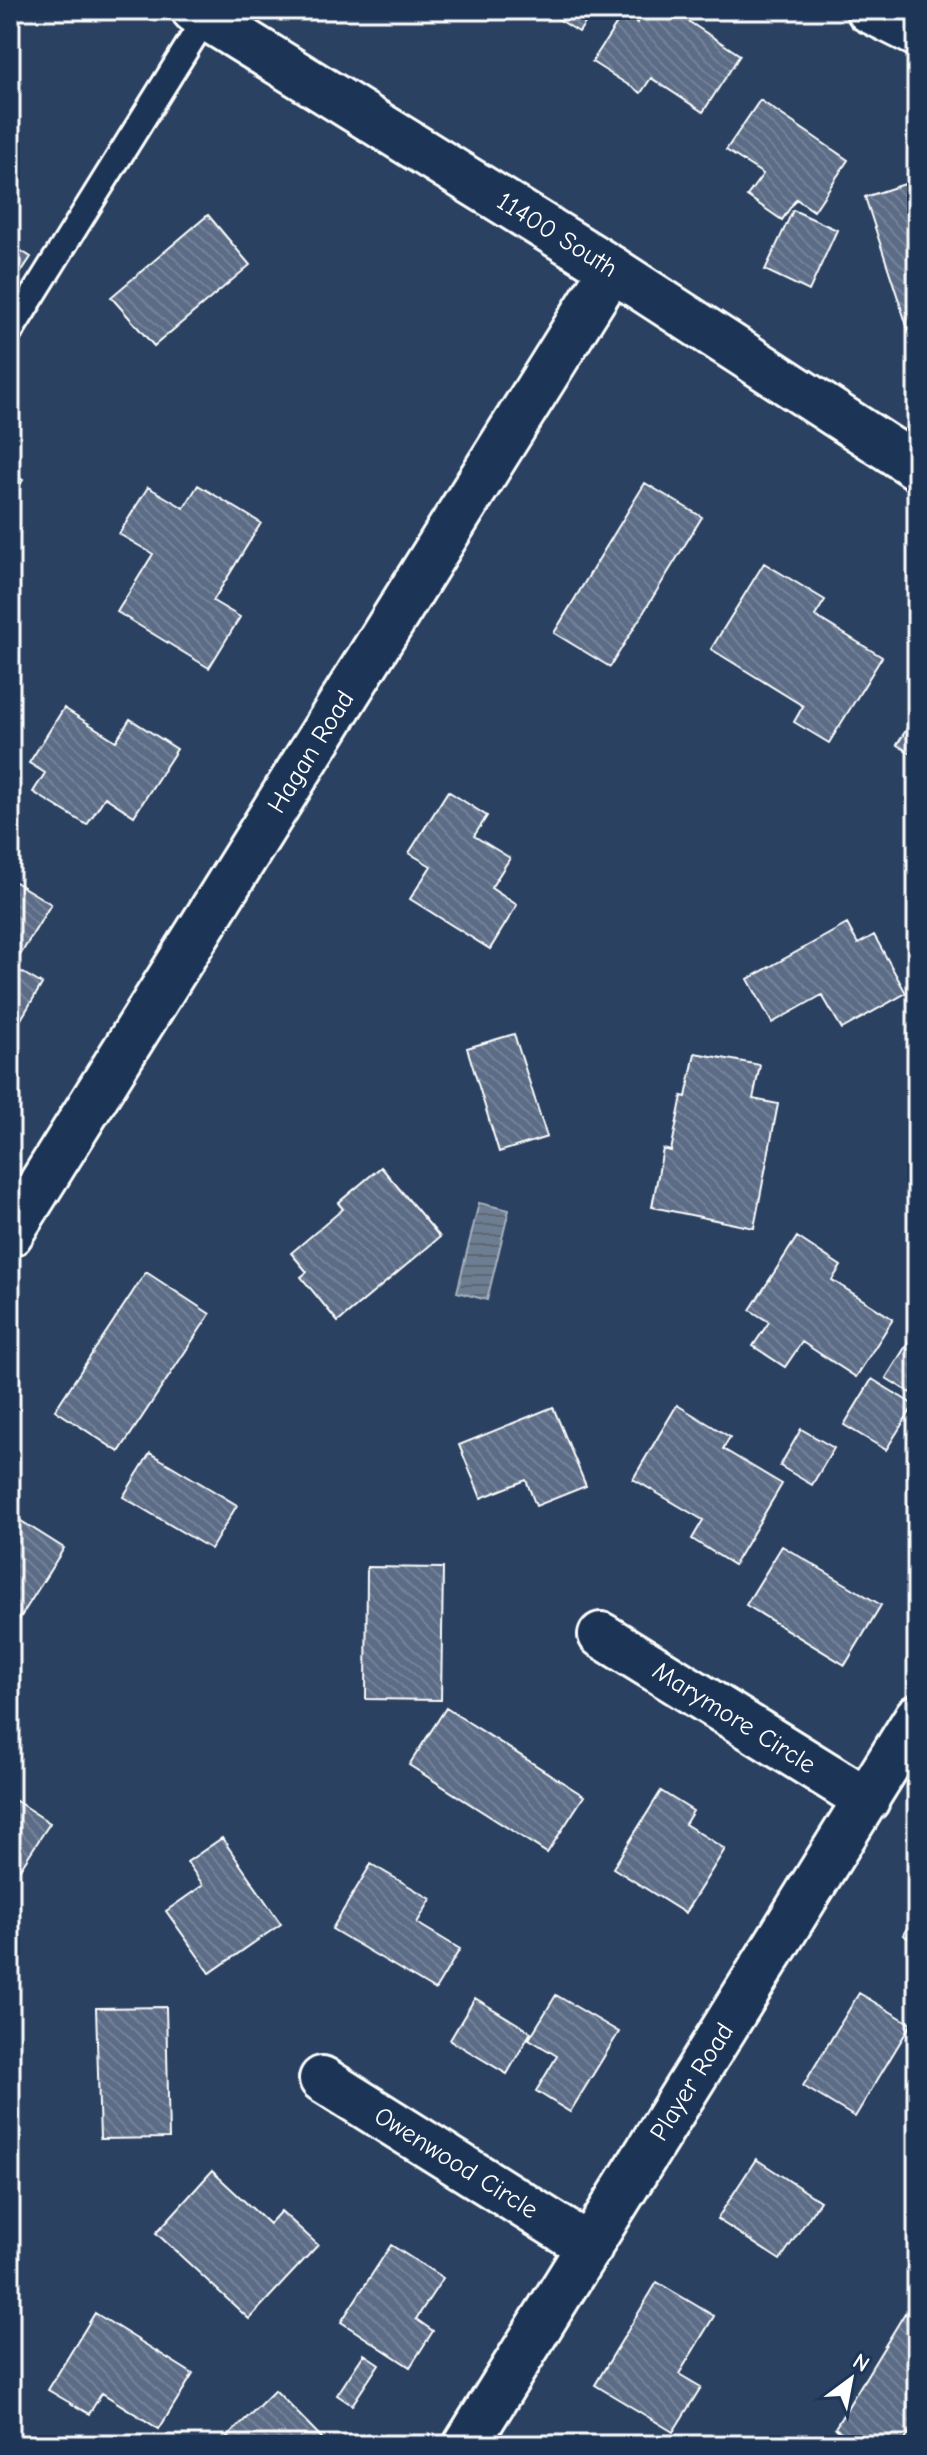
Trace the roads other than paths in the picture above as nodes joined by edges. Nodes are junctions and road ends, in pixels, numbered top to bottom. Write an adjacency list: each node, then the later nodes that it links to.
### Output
1 (869, 10): 3 (street)
2 (200, 14): 4 (street, 11400 South); 5 (lane)
3 (917, 34)
4 (612, 269): 6 (street, 11400 South); 7 (street, Hagan Road)
5 (10, 332)
6 (917, 467)
7 (10, 1234)
8 (601, 1635): 10 (street, Marymore Circle)
9 (917, 1717): 10 (street, Player Road)
10 (867, 1800): 12 (street, Player Road)
11 (322, 2079): 12 (street, Owenwood Circle)
12 (590, 2247): 13 (street, Player Road)
13 (466, 2445)

